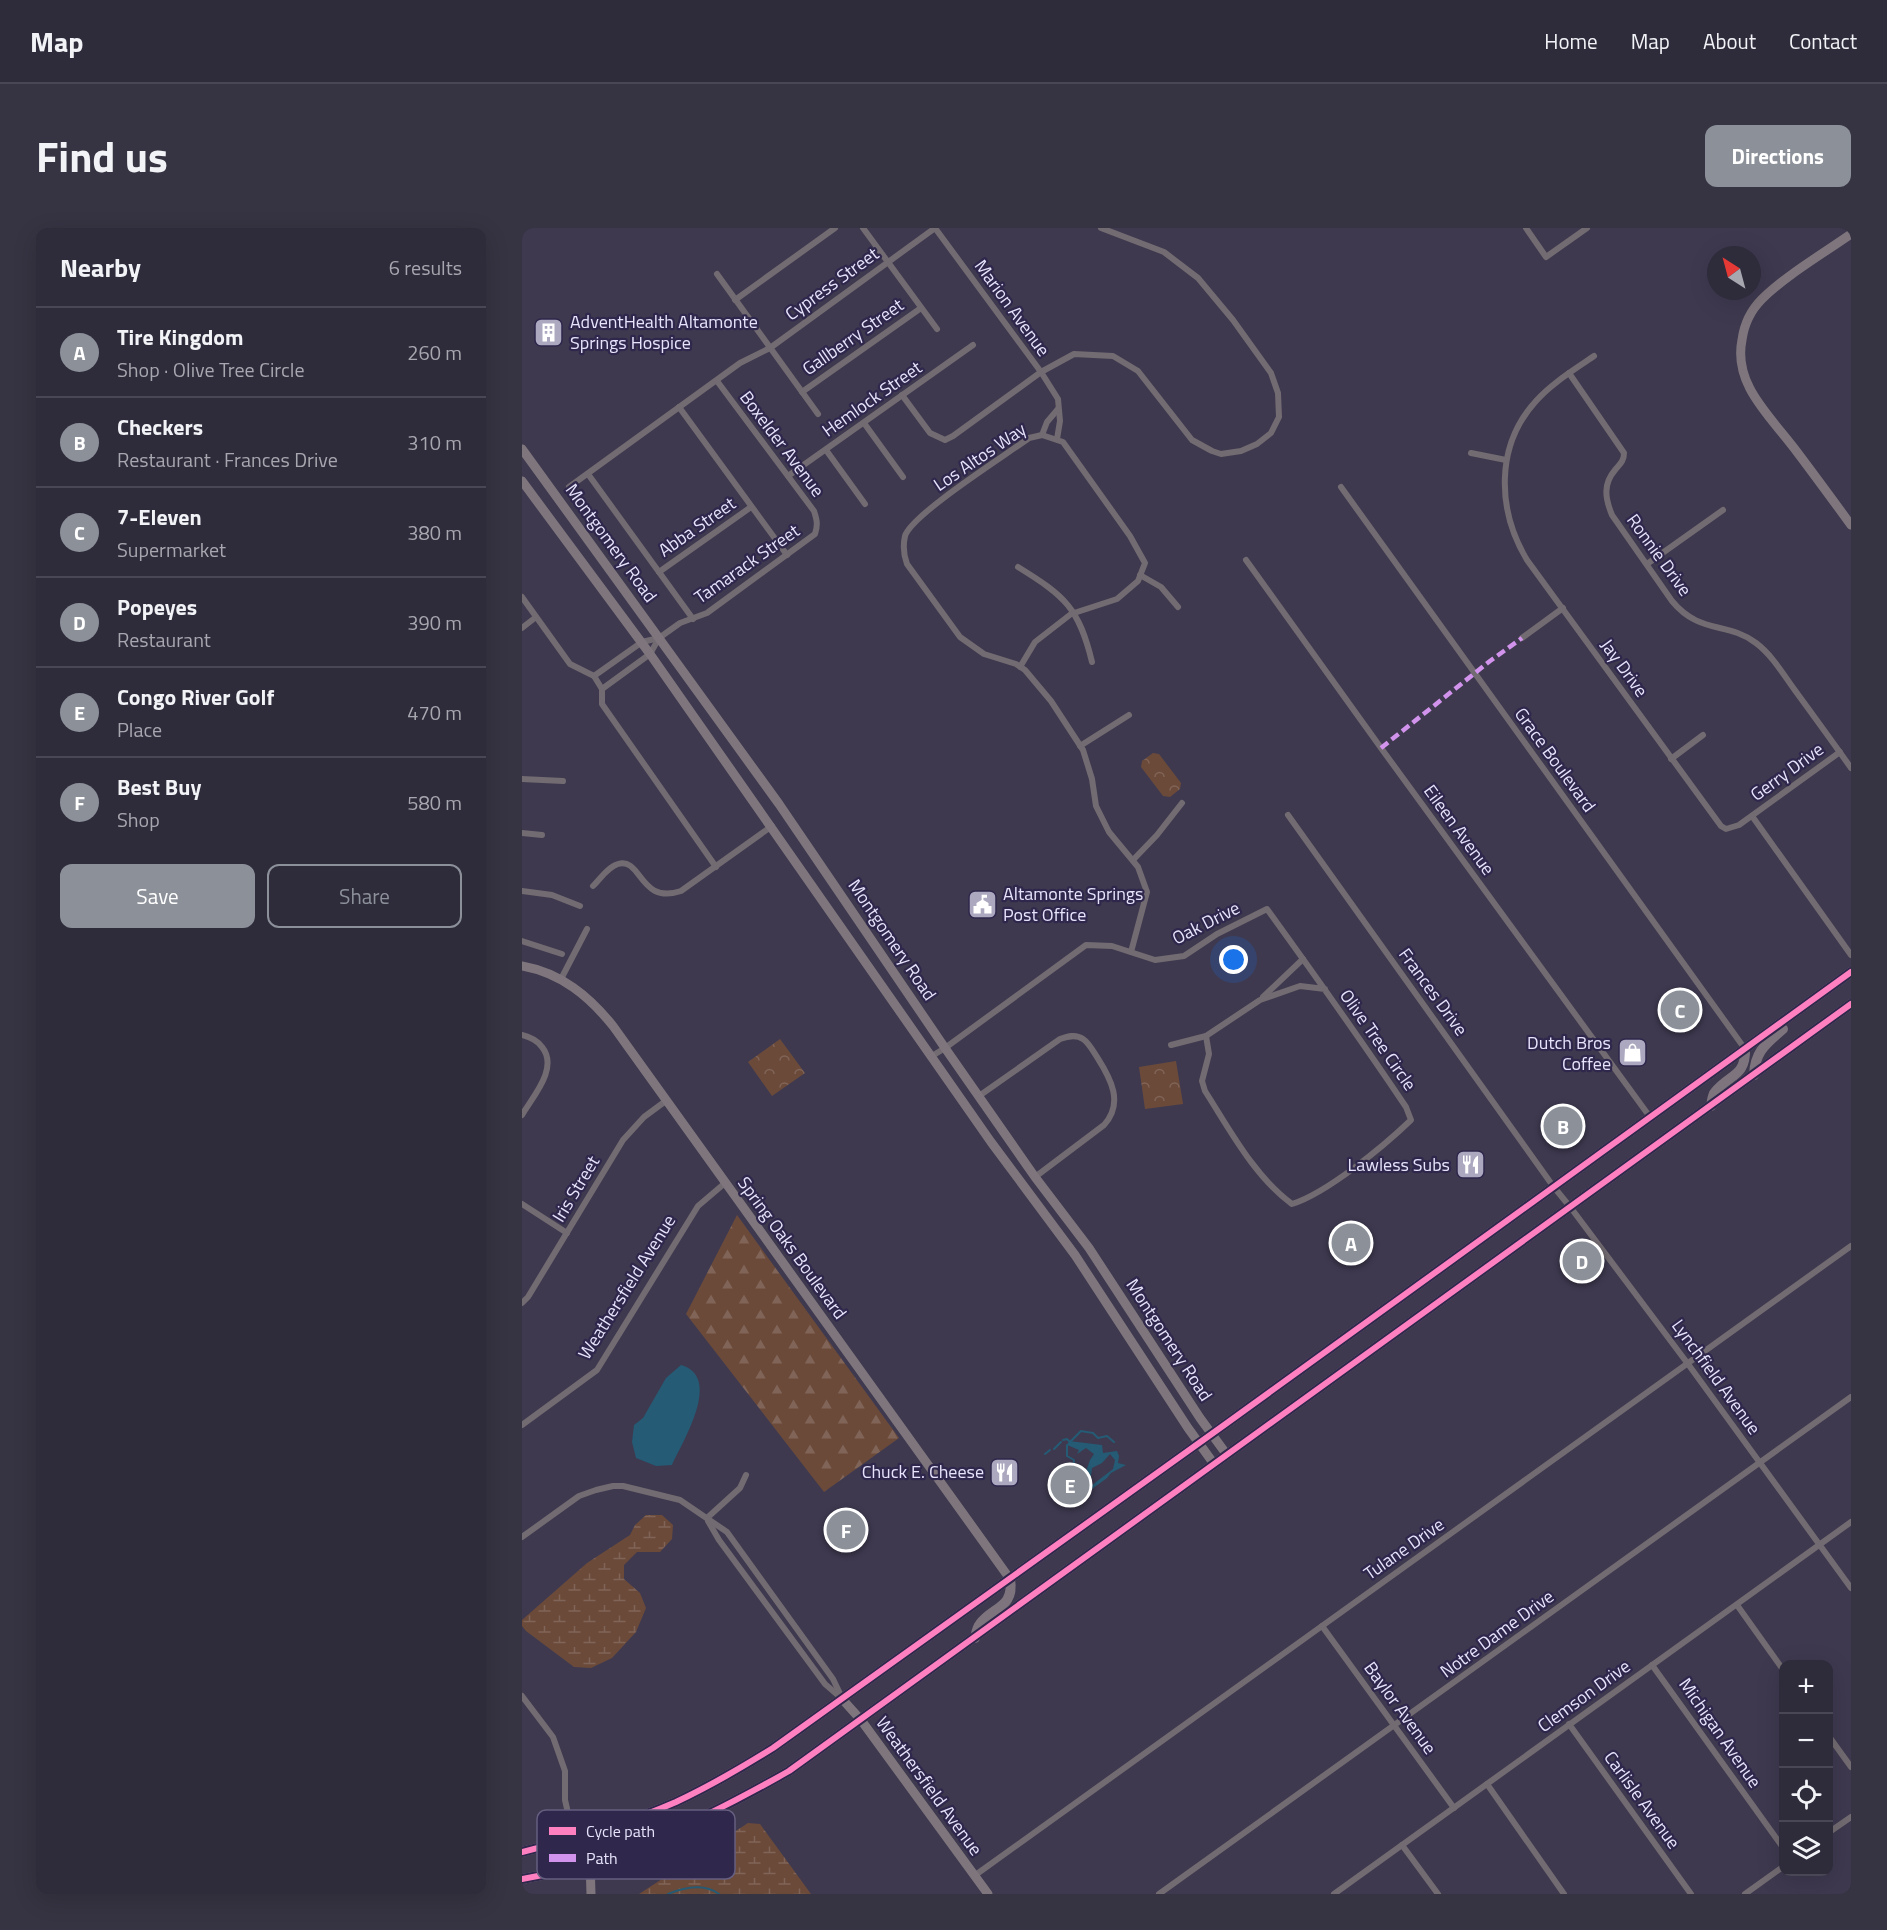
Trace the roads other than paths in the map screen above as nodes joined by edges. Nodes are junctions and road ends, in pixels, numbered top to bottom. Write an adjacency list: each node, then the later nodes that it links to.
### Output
1 (835, 228): 10 (street)
2 (863, 228): 8 (street)
3 (935, 228): 8 (street, Cypress Street); 16 (street, Marion Avenue)
4 (1101, 228): 16 (street)
5 (1526, 228): 6 (street)
6 (1587, 228)
7 (1851, 234): 40 (main road)
8 (887, 262): 11 (street); 14 (street, Cypress Street)
9 (717, 274): 10 (street)
10 (735, 300): 14 (street)
11 (921, 308): 12 (street); 19 (street, Gallberry Street)
12 (937, 329)
13 (973, 345): 20 (street, Hemlock Street)
14 (770, 348): 18 (street, Cypress Street); 19 (street)
15 (1594, 356): 17 (street, Jay Drive)
16 (1041, 372): 20 (street); 22 (street, Marion Avenue)
17 (1569, 374): 30 (street, Jay Drive); 44 (street, Ronnie Drive)
18 (717, 381): 21 (street, Cypress Street); 32 (street, Boxelder Avenue)
19 (802, 392): 23 (street)
20 (902, 395): 24 (street, Hemlock Street)
21 (679, 407): 31 (street, Cypress Street); 38 (street)
22 (1058, 409): 25 (street); 26 (street, Marion Avenue)
23 (818, 414)
24 (864, 423): 28 (street, Hemlock Street); 33 (street)
25 (1042, 435): 26 (street, Los Altos Way); 60 (street, Los Altos Way)
26 (1057, 439): 47 (street, Los Altos Way)
27 (522, 449): 55 (main road, Montgomery Road)
28 (826, 450): 32 (street, Hemlock Street); 37 (street)
29 (1471, 453): 30 (street)
30 (1506, 460): 50 (street, Jay Drive)
31 (588, 474): 35 (street, Cypress Street); 46 (street)
32 (789, 476): 41 (street, Boxelder Avenue)
33 (903, 477)
34 (522, 481): 57 (main road, Montgomery Road)
35 (569, 487)
36 (1341, 487): 103 (street, Grace Boulevard)
37 (865, 504)
38 (751, 507): 42 (street); 46 (street, Abba Street)
39 (1723, 510): 44 (street)
40 (1851, 525)
41 (818, 527): 42 (street, Tamarack Street)
42 (787, 555): 53 (street, Tamarack Street)
43 (1246, 560): 110 (street, Eileen Avenue)
44 (1647, 564): 68 (street, Ronnie Drive)
45 (1018, 567): 51 (street)
46 (659, 572): 53 (street)
47 (1140, 575): 49 (street); 51 (street)
48 (522, 597): 52 (street)
49 (1178, 607)
50 (1563, 608): 56 (street); 69 (street, Jay Drive)
51 (1076, 613): 59 (street); 60 (street)
52 (536, 617): 54 (street); 61 (street)
53 (693, 619): 55 (street, Tamarack Street)
54 (522, 628)
55 (659, 638): 57 (street, Tamarack Street); 58 (street, Tamarack Street); 65 (main road, Montgomery Road)
56 (1522, 638)
57 (642, 642): 58 (main road, Montgomery Road); 61 (street, Tamarack Street)
58 (650, 654): 62 (street, Tamarack Street); 67 (main road, Montgomery Road)
59 (1092, 662)
60 (1020, 667): 66 (street, Los Altos Way)
61 (594, 676): 62 (street)
62 (602, 689): 80 (street)
63 (1129, 716): 66 (street)
64 (1703, 735): 69 (street)
65 (733, 741): 67 (main road); 85 (main road, Montgomery Road)
66 (1080, 746): 79 (street, Los Altos Way)
67 (719, 751): 76 (main road, Montgomery Road)
68 (1840, 752): 70 (street, Ronnie Drive); 75 (street, Gerry Drive)
69 (1671, 759): 75 (street, Jay Drive)
70 (1851, 768)
71 (522, 779): 72 (street)
72 (563, 781)
73 (1182, 803): 79 (street)
74 (1288, 815): 114 (street, Frances Drive)
75 (1752, 816): 90 (street)
76 (772, 826): 80 (street); 84 (main road, Montgomery Road)
77 (522, 833): 78 (street)
78 (542, 835)
79 (1133, 860): 88 (street, Los Altos Way)
80 (716, 867): 81 (street)
81 (593, 886)
82 (522, 891): 83 (street)
83 (580, 906)
84 (838, 921): 85 (main road); 104 (main road, Montgomery Road)
85 (858, 921): 102 (main road, Montgomery Road)
86 (586, 929): 94 (street)
87 (522, 941): 89 (street)
88 (1131, 952): 91 (street, Oak Drive); 102 (street, Oak Drive)
89 (562, 954)
90 (1851, 955)
91 (1303, 959): 95 (street, Olive Tree Circle); 97 (street)
92 (522, 966): 94 (main road, Spring Oaks Boulevard)
93 (1851, 972): 96 (main road)
94 (561, 979): 107 (main road, Spring Oaks Boulevard)
95 (1325, 989): 97 (street, Olive Tree Circle); 100 (street, Olive Tree Circle)
96 (1818, 996): 103 (main road); 105 (main road)
97 (1260, 1000): 100 (street, Olive Tree Circle)
98 (1851, 1004): 105 (main road)
99 (522, 1035): 109 (street)
100 (1206, 1036): 101 (street, Olive Tree Circle)
101 (1171, 1045)
102 (945, 1048): 104 (street, Oak Drive); 106 (main road, Montgomery Road)
103 (1745, 1049): 108 (main road); 110 (main road)
104 (932, 1056): 111 (main road, Montgomery Road)
105 (1754, 1075): 108 (main road)
106 (979, 1096): 112 (main road, Montgomery Road); 112 (street)
107 (667, 1100): 113 (main road, Spring Oaks Boulevard); 117 (street, Iris Street)
108 (1711, 1106): 116 (main road)
109 (522, 1115)
110 (1650, 1117): 114 (main road)
111 (992, 1142): 112 (main road); 124 (main road, Montgomery Road)
112 (1035, 1177): 123 (main road, Montgomery Road)
113 (725, 1183): 122 (street, Weathersfield Avenue); 133 (main road, Spring Oaks Boulevard)
114 (1553, 1186): 116 (street, Lynchfield Avenue); 123 (main road)
115 (522, 1204): 117 (street)
116 (1571, 1208): 120 (street, Lynchfield Avenue); 125 (main road)
117 (567, 1233): 119 (street, Iris Street)
118 (1851, 1246): 120 (street, Tulane Drive)
119 (522, 1303)
120 (1688, 1364): 126 (street, Lynchfield Avenue); 136 (street, Tulane Drive)
121 (1851, 1397): 126 (street, Notre Dame Drive)
122 (522, 1425)
123 (1212, 1434): 124 (main road); 125 (main road, Montgomery Road)
124 (1199, 1443): 127 (main road, Montgomery Road); 133 (main road)
125 (1227, 1455): 127 (main road)
126 (1760, 1463): 132 (street, Lynchfield Avenue); 144 (street, Notre Dame Drive)
127 (1214, 1464): 137 (main road)
128 (746, 1475): 129 (street)
129 (707, 1518): 131 (street, Weathersfield Avenue); 141 (street, Weathersfield Avenue); 141 (street, Weathersfield Avenue)
130 (1851, 1522): 132 (street, Clemson Drive)
131 (522, 1537)
132 (1820, 1545): 134 (street, Lynchfield Avenue); 135 (street, Clemson Drive)
133 (1010, 1579): 137 (main road); 141 (main road)
134 (1851, 1588)
135 (1737, 1605): 138 (street); 139 (street, Clemson Drive)
136 (1322, 1626): 144 (street, Baylor Avenue); 160 (street, Tulane Drive)
137 (975, 1638): 142 (main road)
138 (1779, 1664)
139 (1652, 1665): 143 (street, Clemson Drive); 154 (street, Michigan Avenue)
140 (522, 1696): 149 (street)
141 (843, 1700): 142 (main road, Weathersfield Avenue); 150 (main road)
142 (861, 1720): 151 (main road); 160 (main road, Weathersfield Avenue)
143 (1569, 1724): 147 (street, Clemson Drive); 169 (street, Carlisle Avenue)
144 (1395, 1725): 148 (street, Baylor Avenue); 165 (street, Notre Dame Drive)
145 (1833, 1742): 146 (street)
146 (1851, 1767)
147 (1487, 1784): 148 (street, Clemson Drive); 168 (street)
148 (1454, 1809): 155 (street, Clemson Drive)
149 (567, 1810)
150 (655, 1810)
151 (717, 1810)
152 (1851, 1817): 153 (street)
153 (1833, 1830)
154 (1779, 1842)
155 (1402, 1845): 166 (street, Clemson Drive); 167 (street)
156 (537, 1848): 157 (main road)
157 (522, 1852)
158 (1779, 1870): 170 (street)
159 (537, 1875): 161 (main road)
160 (974, 1876): 164 (main road, Weathersfield Avenue)
161 (522, 1879)
162 (591, 1879): 163 (main road)
163 (591, 1894)
164 (988, 1894)
165 (1159, 1894)
166 (1334, 1894)
167 (1438, 1894)
168 (1564, 1894)
169 (1691, 1894)
170 (1745, 1894)

